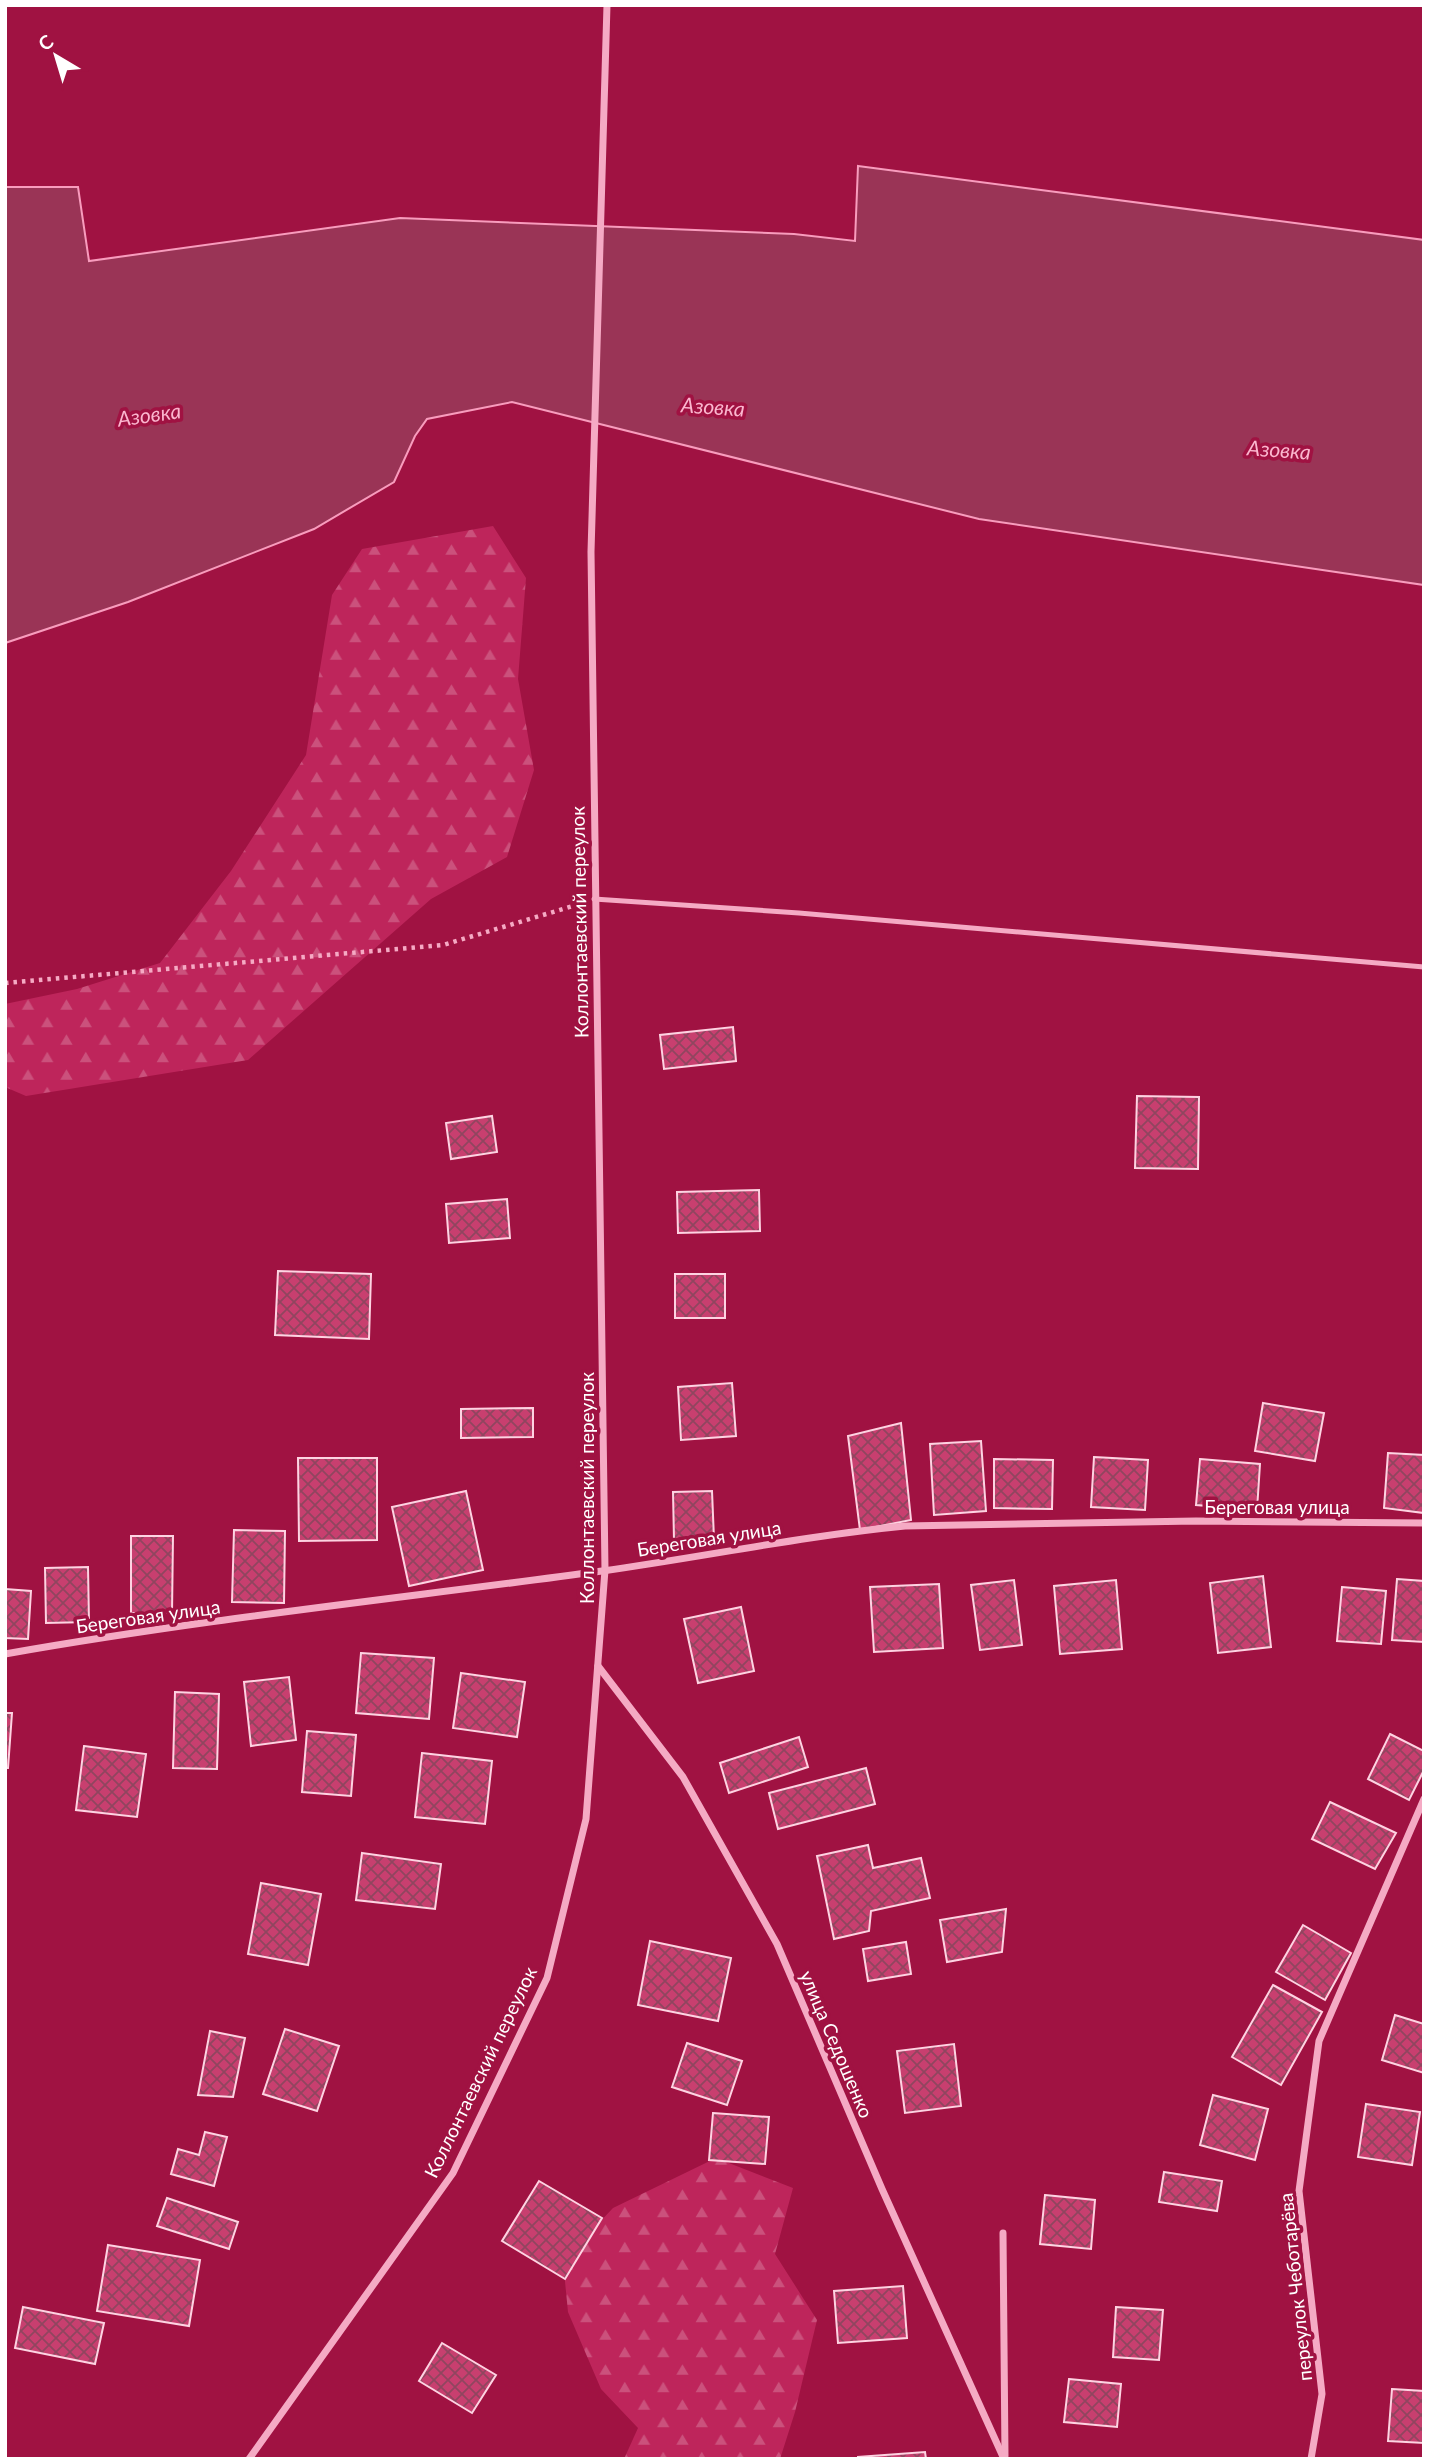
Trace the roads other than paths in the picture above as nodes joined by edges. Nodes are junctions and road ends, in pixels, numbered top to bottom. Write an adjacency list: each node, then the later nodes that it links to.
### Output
1 (607, 5): 2 (street, Коллонтаевский переулок)
2 (594, 900): 3 (lane); 5 (street, Коллонтаевский переулок)
3 (1424, 967)
4 (1424, 1523): 5 (street, Береговая улица)
5 (605, 1570): 6 (street, Береговая улица); 7 (street, Коллонтаевский переулок)
6 (5, 1654)
7 (597, 1665): 10 (street, Коллонтаевский переулок); 11 (street, улица Седошенко)
8 (1424, 1799): 12 (street, переулок Чеботарёва)
9 (1003, 2233): 11 (street, улица Седошенко)
10 (249, 2459)
11 (1004, 2459)
12 (1311, 2459)

